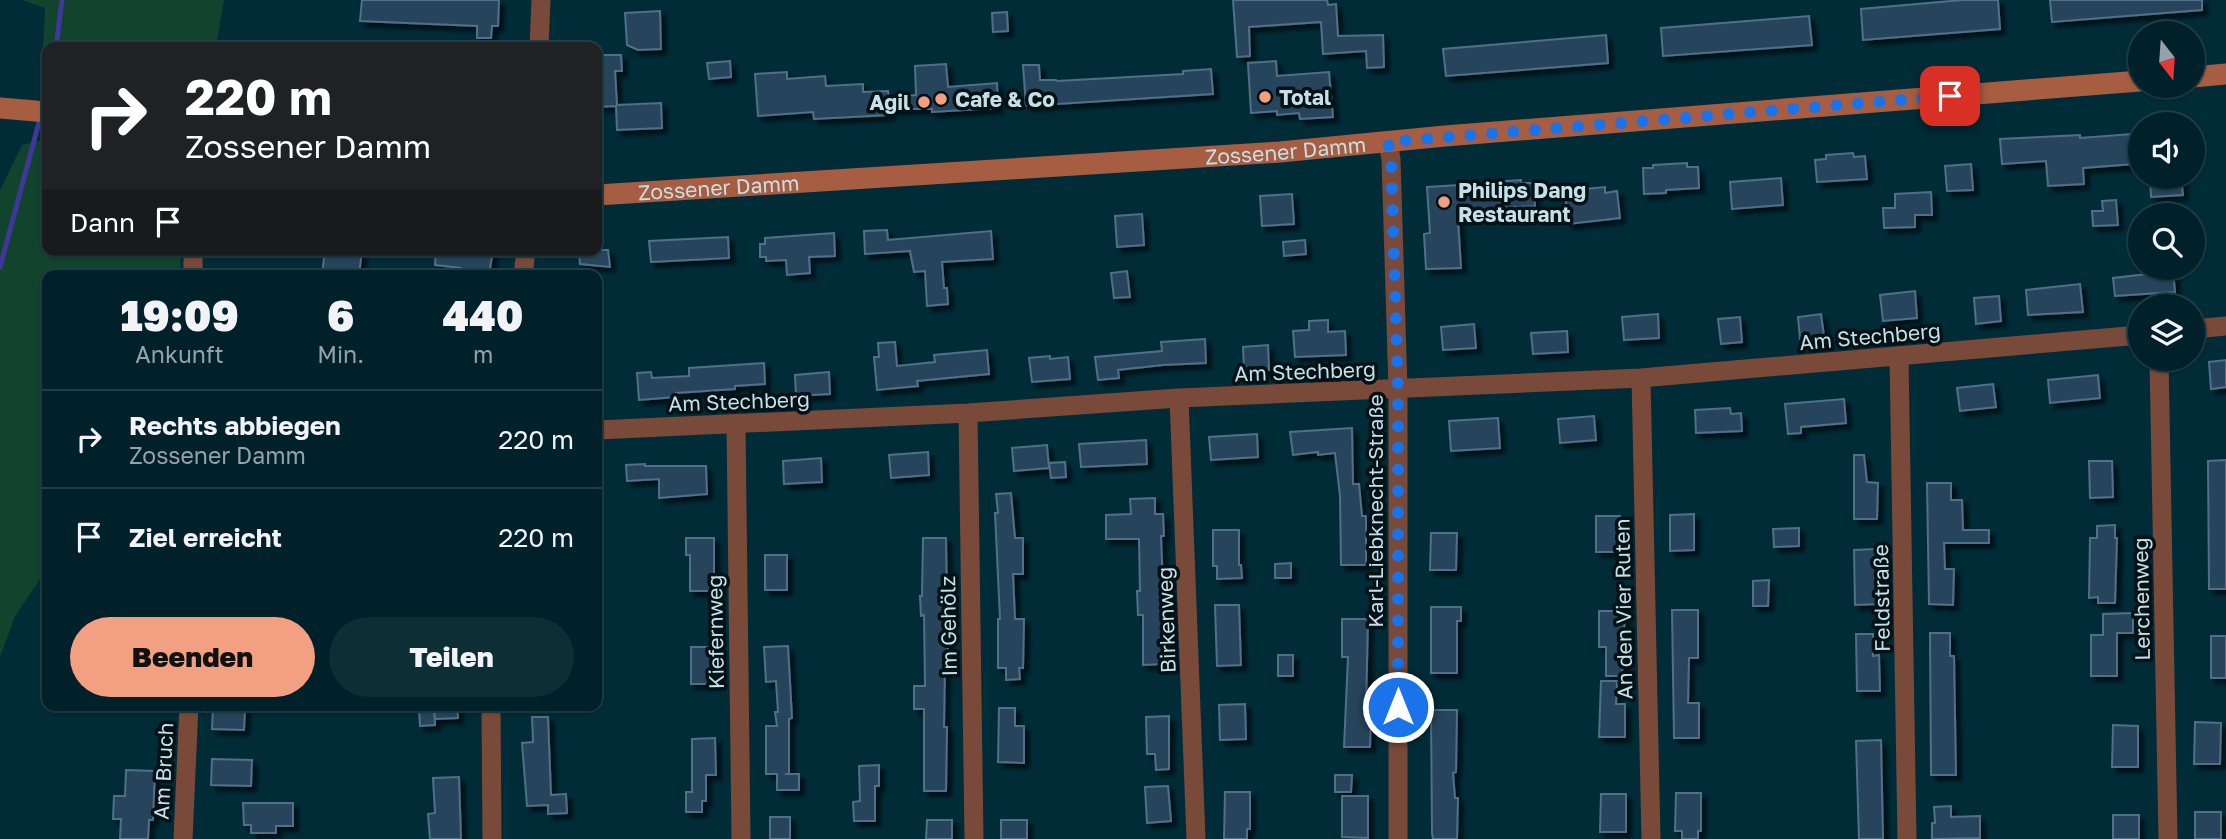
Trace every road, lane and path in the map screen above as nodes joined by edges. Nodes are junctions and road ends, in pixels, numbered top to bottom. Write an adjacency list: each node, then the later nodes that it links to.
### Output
1 (541, 0): 2 (street)
2 (538, 42)
3 (2226, 74): 4 (main road)
4 (2205, 76)
5 (2128, 82): 8 (main road, Zossener Damm)
6 (0, 108): 7 (main road)
7 (41, 111)
8 (1388, 142): 9 (main road, Zossener Damm); 16 (street, Karl-Liebknecht-Straße)
9 (602, 195)
10 (2226, 326): 11 (street)
11 (2205, 328)
12 (2128, 336): 13 (street, Am Stechberg)
13 (1899, 357): 15 (street, Am Stechberg); 30 (street, Feldstraße)
14 (2159, 371): 31 (street, Lerchenweg)
15 (1641, 378): 16 (street, Am Stechberg); 29 (street, An den Vier Ruten)
16 (1398, 389): 17 (street, Am Stechberg); 28 (street, Karl-Liebknecht-Straße)
17 (1179, 398): 18 (street, Am Stechberg); 27 (street, Birkenweg)
18 (968, 413): 19 (street, Am Stechberg); 26 (street, Im Gehölz)
19 (736, 424): 20 (street, Am Stechberg); 25 (street, Kiefernweg)
20 (602, 430)
21 (189, 711): 23 (street, Am Bruch)
22 (491, 711): 24 (street)
23 (183, 839)
24 (492, 839)
25 (741, 839)
26 (974, 839)
27 (1196, 839)
28 (1398, 839)
29 (1651, 839)
30 (1908, 839)
31 (2168, 839)

